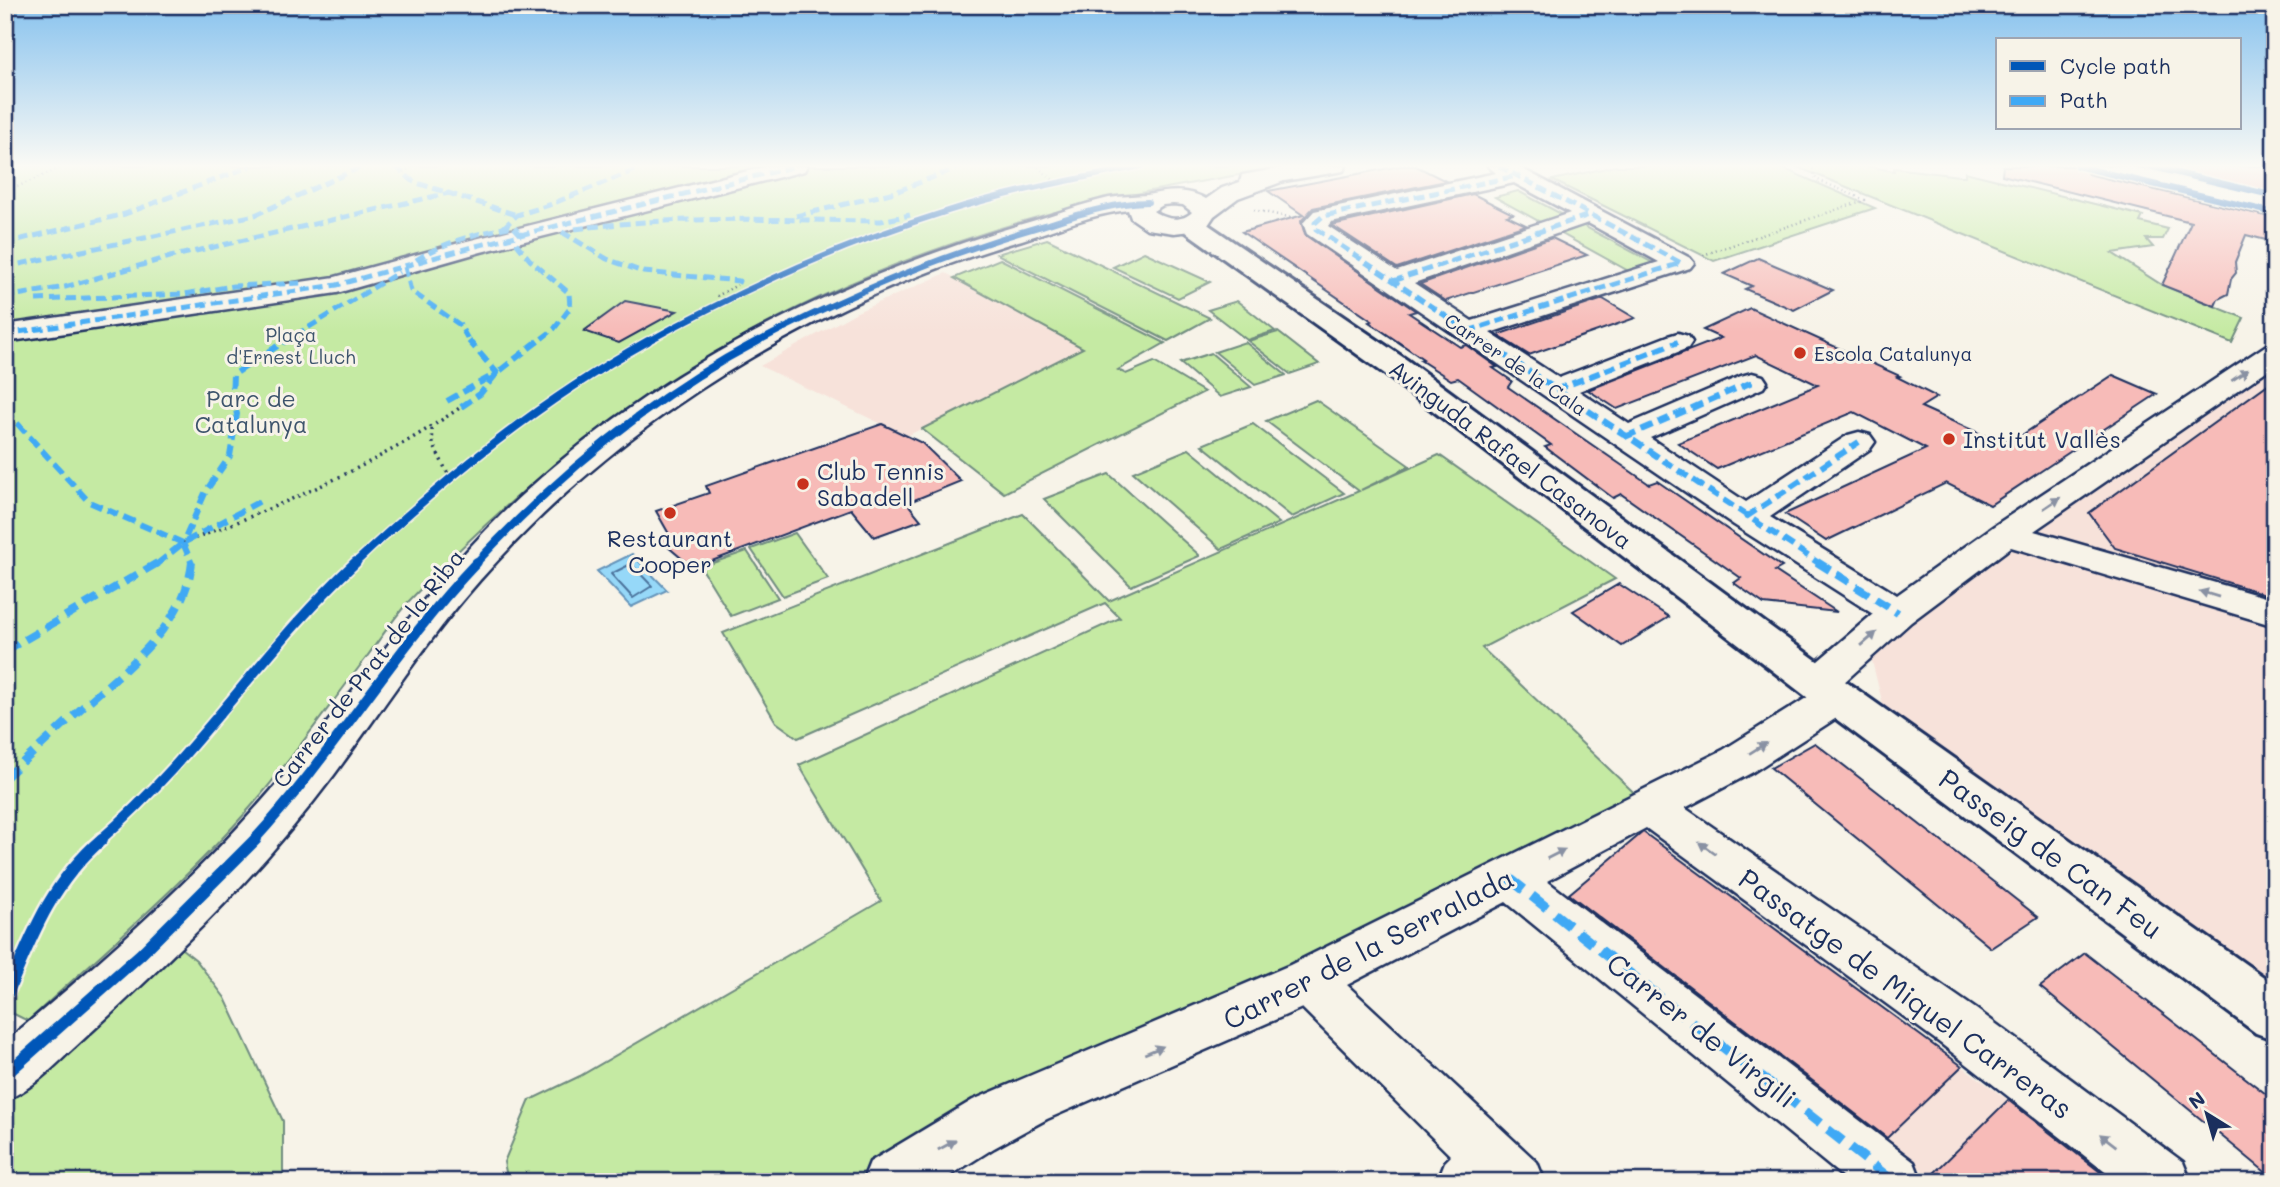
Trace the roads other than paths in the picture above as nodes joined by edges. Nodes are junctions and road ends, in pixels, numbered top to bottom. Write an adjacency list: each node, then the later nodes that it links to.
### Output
1 (574, 221): 9 (street)
2 (1059, 221): 25 (street, Carrer de Prat de la Riba)
3 (1216, 221): 20 (street, Avinguda Rafael Casanova)
4 (1319, 221): 7 (street, Carrer de la Cala)
5 (1570, 221): 7 (street)
6 (1602, 221): 8 (street)
7 (1393, 281): 8 (street, Carrer de la Cala)
8 (1468, 331): 13 (street, Carrer de la Cala)
9 (5, 334)
10 (1678, 342): 13 (street)
11 (2275, 352): 17 (street, Carrer de la Serralada, one-way to 11)
12 (1752, 382): 14 (street)
13 (1555, 390): 14 (street, Carrer de la Cala)
14 (1625, 437): 16 (street, Carrer de la Cala)
15 (1859, 442): 16 (street)
16 (1746, 517): 18 (street, Carrer de la Cala)
17 (2006, 534): 18 (street, Carrer de la Serralada); 19 (street, one-way to 17)
18 (1898, 613): 20 (street, Carrer de la Serralada, one-way to 18)
19 (2275, 613)
20 (1828, 691): 21 (street, Carrer de la Serralada, one-way to 20); 24 (street, Passeig de Can Feu)
21 (1648, 806): 22 (street, Carrer de la Serralada, one-way to 21); 29 (street, Passatge de Miquel Carreras, one-way to 21)
22 (1509, 878): 23 (street, Carrer de la Serralada); 28 (street, Carrer de Virgili)
23 (1308, 981): 26 (street); 27 (street, Carrer de la Serralada, one-way to 23)
24 (2275, 1016)
25 (5, 1075)
26 (1490, 1173)
27 (890, 1182)
28 (1894, 1182)
29 (2163, 1182)

